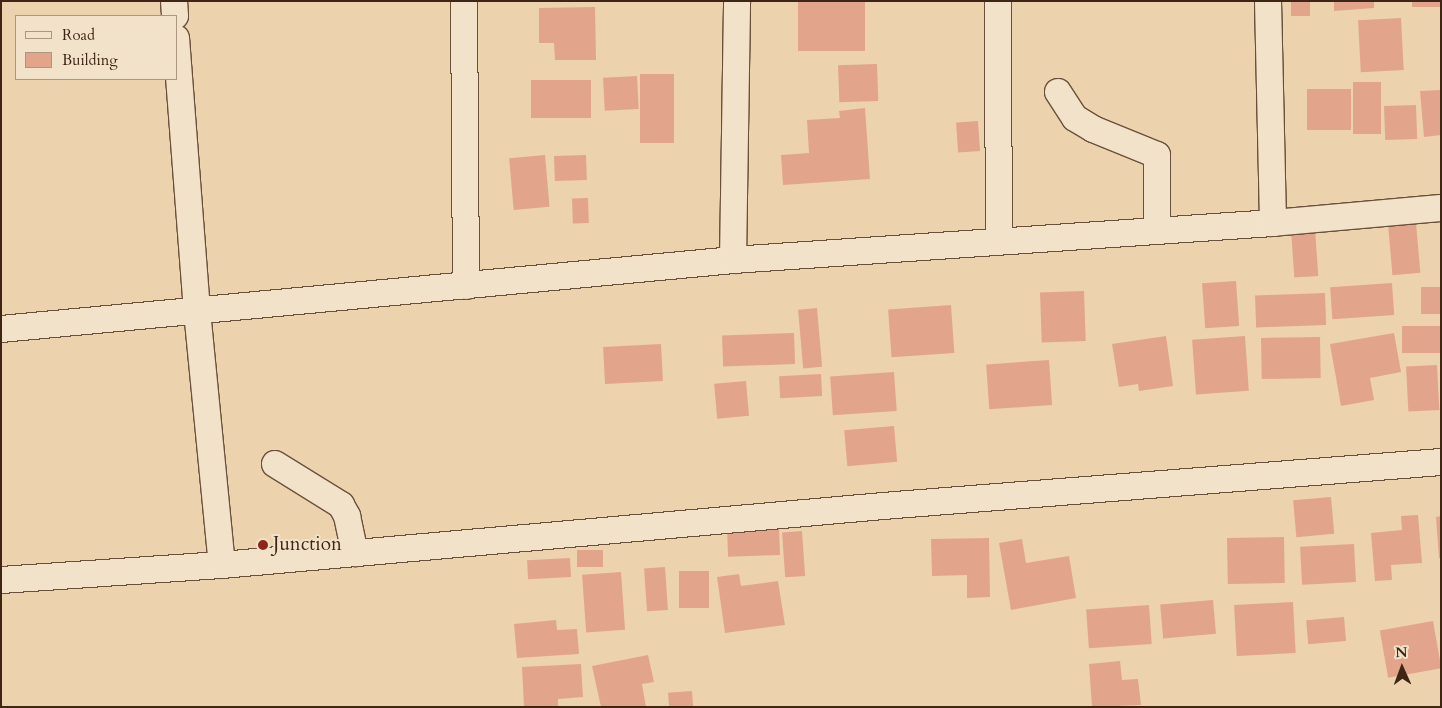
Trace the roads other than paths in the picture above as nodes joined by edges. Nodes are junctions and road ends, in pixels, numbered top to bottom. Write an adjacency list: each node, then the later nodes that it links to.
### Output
1 (174, 1): 6 (street)
2 (464, 1): 14 (street)
3 (737, 1): 13 (street)
4 (998, 1): 12 (street)
5 (1268, 1): 10 (street)
6 (175, 15)
7 (178, 64): 15 (street)
8 (1058, 92): 11 (street)
9 (1441, 208): 10 (street)
10 (1273, 223): 11 (street)
11 (1158, 231): 12 (street)
12 (999, 240): 13 (street)
13 (733, 260): 14 (street)
14 (466, 286): 15 (street)
15 (197, 311): 16 (street); 20 (street)
16 (1, 329)
17 (1441, 462): 19 (street)
18 (275, 464): 19 (street)
19 (355, 553): 20 (street)
20 (222, 565): 21 (street)
21 (1, 580)

